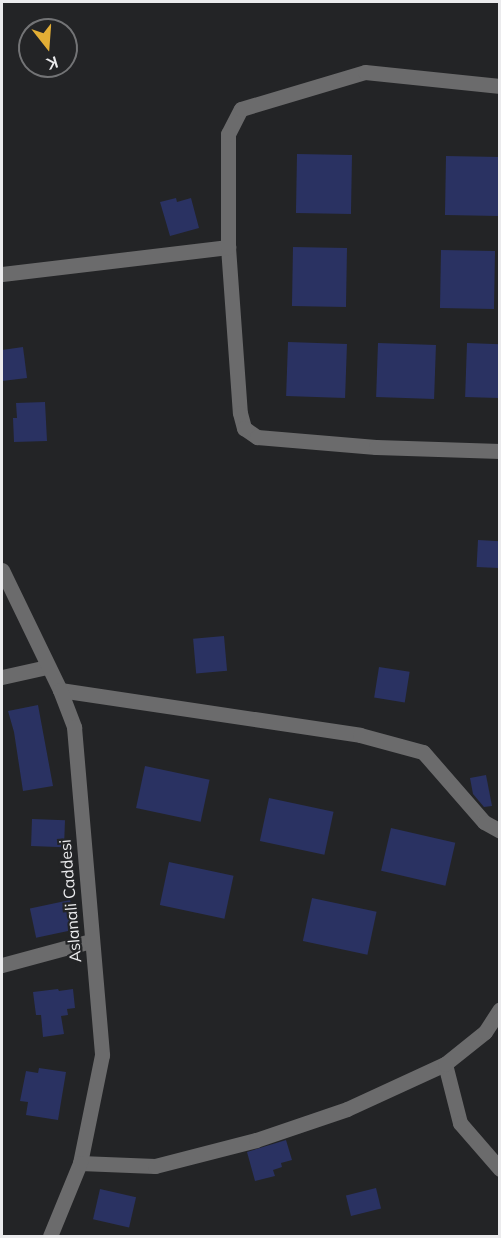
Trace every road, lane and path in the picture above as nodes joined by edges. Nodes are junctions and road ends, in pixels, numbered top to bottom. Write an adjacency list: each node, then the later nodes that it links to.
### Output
1 (500, 86): 2 (street)
2 (228, 247): 3 (street); 4 (street)
3 (2, 274)
4 (500, 451)
5 (2, 570): 6 (street, Aslanali Caddesi)
6 (47, 667): 7 (street); 8 (street, Aslanali Caddesi)
7 (2, 677)
8 (60, 690): 9 (street); 10 (street, Aslanali Caddesi)
9 (500, 831)
10 (91, 941): 11 (street); 14 (street, Aslanali Caddesi)
11 (2, 965)
12 (500, 1009): 13 (street)
13 (445, 1064): 14 (street); 15 (street)
14 (80, 1163): 16 (street, Aslanali Caddesi)
15 (500, 1169)
16 (50, 1236)

